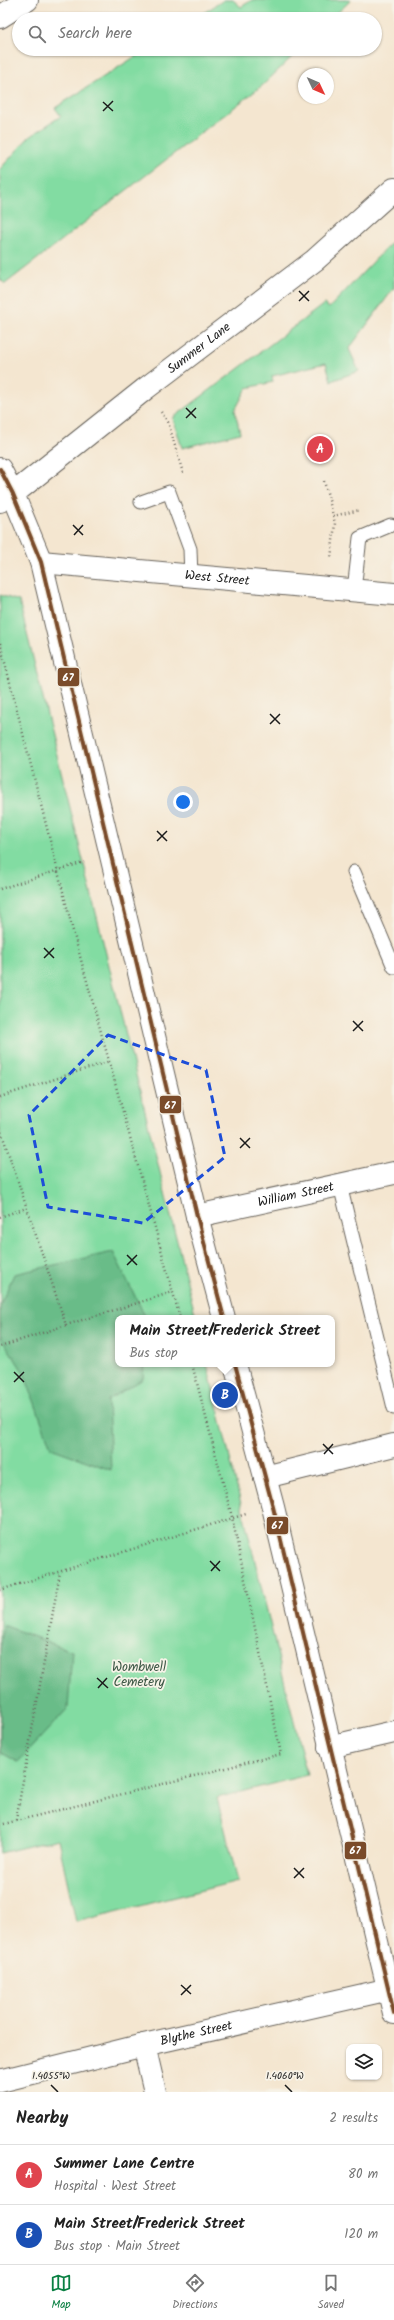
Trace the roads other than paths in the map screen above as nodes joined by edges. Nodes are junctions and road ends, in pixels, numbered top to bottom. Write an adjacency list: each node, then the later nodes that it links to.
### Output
1 (27, 0): 2 (street)
2 (0, 17)
3 (394, 190): 5 (street, Summer Lane)
4 (0, 469): 5 (street)
5 (7, 498): 8 (street)
6 (141, 502): 9 (lane)
7 (391, 526): 10 (lane)
8 (41, 562): 9 (street, West Street); 16 (street)
9 (191, 577): 10 (street, West Street)
10 (354, 590): 11 (street, West Street)
11 (394, 594)
12 (354, 872): 13 (lane)
13 (394, 968)
14 (394, 1173): 15 (street, William Street)
15 (340, 1185): 16 (street, William Street); 19 (lane)
16 (197, 1216): 17 (street)
17 (223, 1315)
18 (237, 1367): 21 (street)
19 (394, 1408)
20 (394, 1445): 21 (street)
21 (265, 1477): 23 (street)
22 (394, 1732): 23 (street)
23 (329, 1747): 24 (street)
24 (391, 1989): 25 (street); 26 (street, Blythe Street)
25 (394, 2013)
26 (144, 2045): 27 (street, Blythe Street); 28 (street)
27 (0, 2081)
28 (155, 2092)

